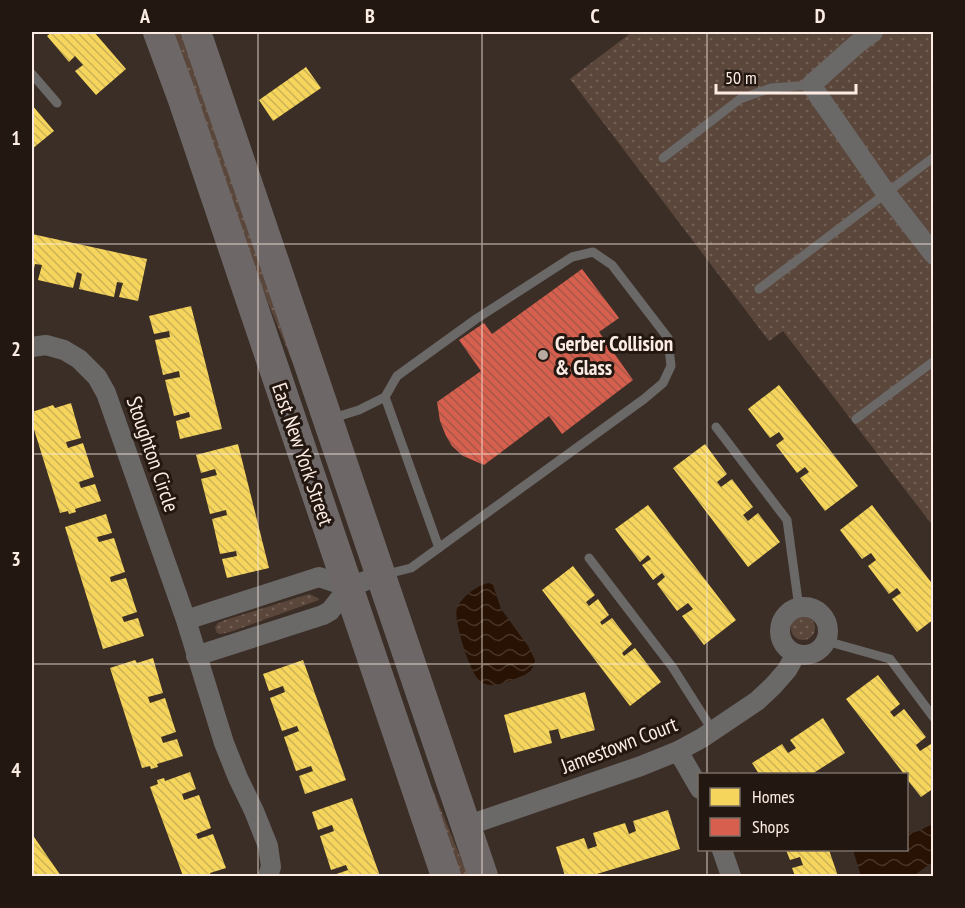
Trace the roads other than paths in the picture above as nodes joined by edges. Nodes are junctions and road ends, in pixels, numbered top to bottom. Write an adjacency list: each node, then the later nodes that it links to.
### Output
1 (158, 32): 21 (main road, East New York Street)
2 (196, 32): 16 (main road, East New York Street)
3 (873, 32): 5 (street)
4 (32, 74): 6 (lane)
5 (811, 85): 7 (lane); 9 (street)
6 (57, 103)
7 (663, 158)
8 (933, 158): 9 (lane)
9 (886, 193): 10 (street); 11 (lane)
10 (933, 255)
11 (759, 289)
12 (32, 347): 23 (street, Stoughton Circle)
13 (933, 361): 15 (lane)
14 (385, 397): 16 (lane); 18 (lane); 18 (lane)
15 (856, 419)
16 (328, 420): 20 (main road, East New York Street)
17 (716, 427): 22 (lane)
18 (439, 548): 20 (lane)
19 (589, 558): 28 (lane)
20 (381, 575): 21 (street); 31 (main road, East New York Street)
21 (349, 587): 23 (street); 26 (street); 34 (main road, East New York Street)
22 (799, 608): 24 (street); 25 (street)
23 (186, 620): 26 (street, Stoughton Circle)
24 (826, 641): 25 (street); 27 (lane)
25 (796, 654): 28 (street, Jamestown Court)
26 (196, 656): 33 (street, Stoughton Circle)
27 (933, 718)
28 (713, 731): 29 (street, Jamestown Court)
29 (678, 752): 30 (street); 31 (street, Jamestown Court)
30 (698, 787)
31 (466, 826): 35 (main road, East New York Street)
32 (723, 851): 36 (street)
33 (268, 876)
34 (446, 876)
35 (483, 876)
36 (731, 876)

